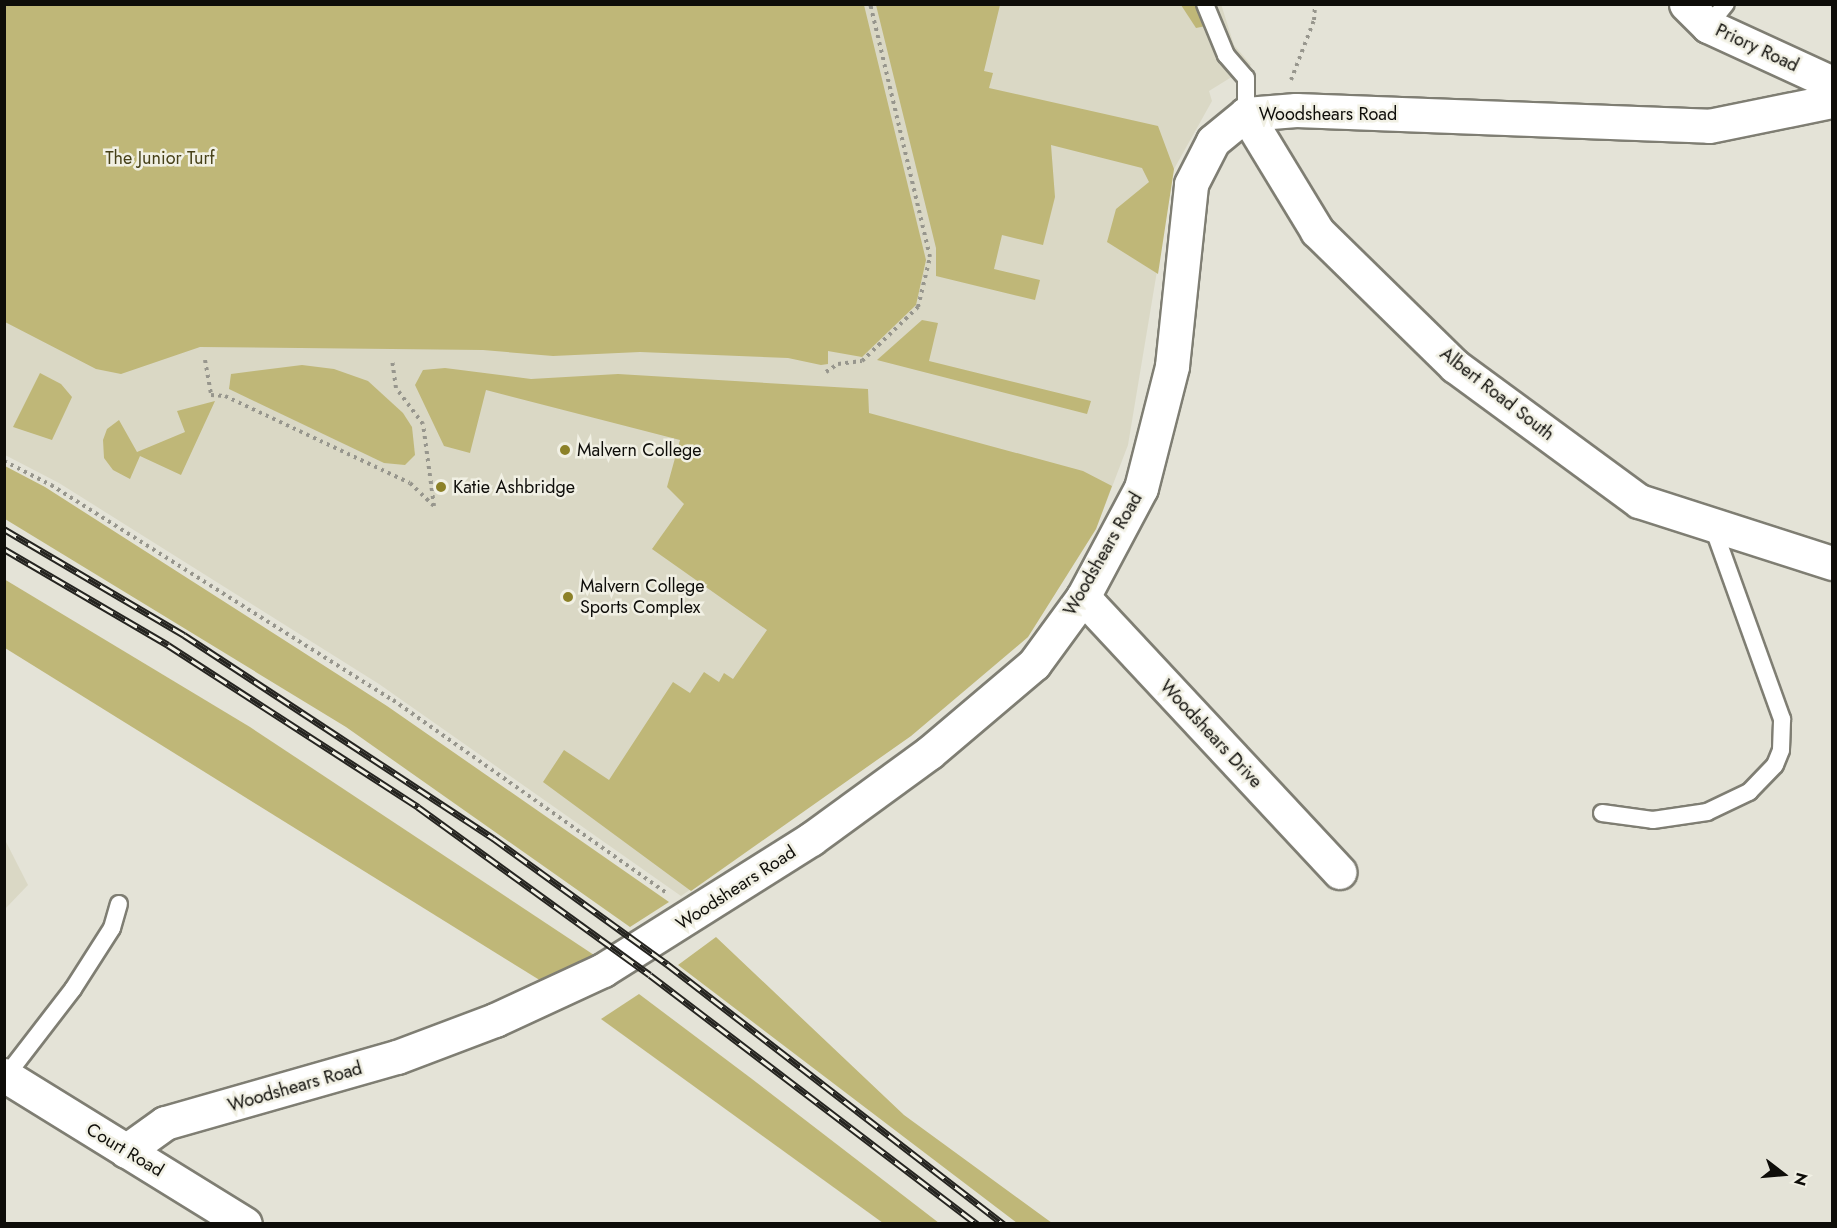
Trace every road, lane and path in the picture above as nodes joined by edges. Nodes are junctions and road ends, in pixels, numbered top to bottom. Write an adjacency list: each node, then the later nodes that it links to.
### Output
1 (870, 4): 11 (path)
2 (1205, 4): 8 (lane)
3 (1315, 4): 7 (path)
4 (1707, 12): 5 (street, Priory Road)
5 (1833, 83)
6 (1833, 101): 7 (street, Woodshears Road)
7 (1296, 110): 8 (street, Woodshears Road)
8 (1246, 114): 13 (street, Albert Road South); 15 (street, Woodshears Road)
9 (205, 360): 10 (path)
10 (392, 361)
11 (826, 372)
12 (4, 461): 19 (path)
13 (1712, 525): 14 (street, Albert Road South); 16 (lane)
14 (1833, 563)
15 (1083, 597): 17 (street, Woodshears Drive); 19 (street, Woodshears Road)
16 (1602, 813)
17 (1339, 872)
18 (119, 904): 20 (lane)
19 (698, 914): 21 (street, Woodshears Road)
20 (5, 1076): 21 (street, Court Road)
21 (126, 1151): 22 (street, Court Road)
22 (245, 1224)

